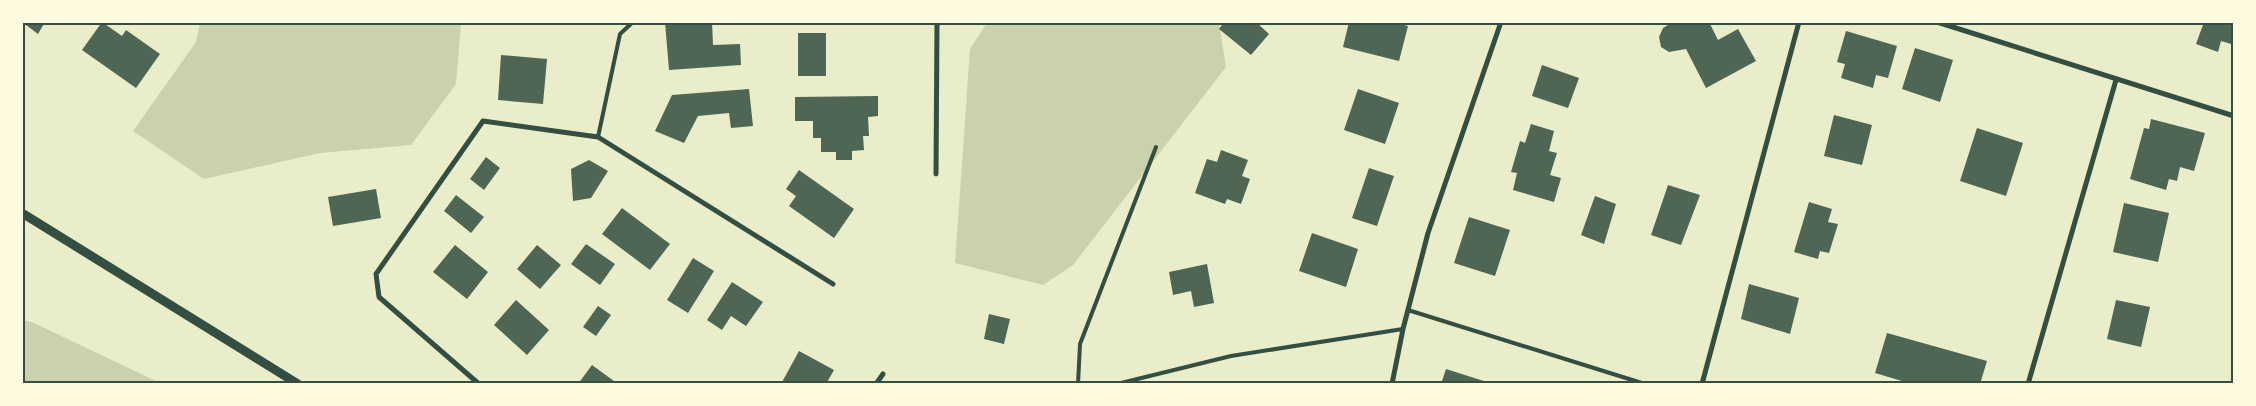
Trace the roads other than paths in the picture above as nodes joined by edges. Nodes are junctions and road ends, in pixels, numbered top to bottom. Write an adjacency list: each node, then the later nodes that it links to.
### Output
1 (633, 22): 8 (lane)
2 (937, 22): 10 (street)
3 (1501, 22): 13 (street)
4 (1799, 22): 23 (street)
5 (1937, 22): 6 (street)
6 (2116, 80): 7 (street); 24 (street)
7 (2234, 116)
8 (598, 137): 12 (street); 17 (street)
9 (1156, 147): 19 (lane)
10 (936, 174)
11 (23, 213): 16 (street)
12 (833, 284)
13 (1408, 310): 14 (street); 22 (lane)
14 (1402, 329): 20 (lane); 21 (street)
15 (883, 374): 18 (street)
16 (298, 384)
17 (480, 384)
18 (876, 384)
19 (1078, 384)
20 (1116, 384)
21 (1392, 384)
22 (1645, 384)
23 (1702, 384)
24 (2028, 384)

